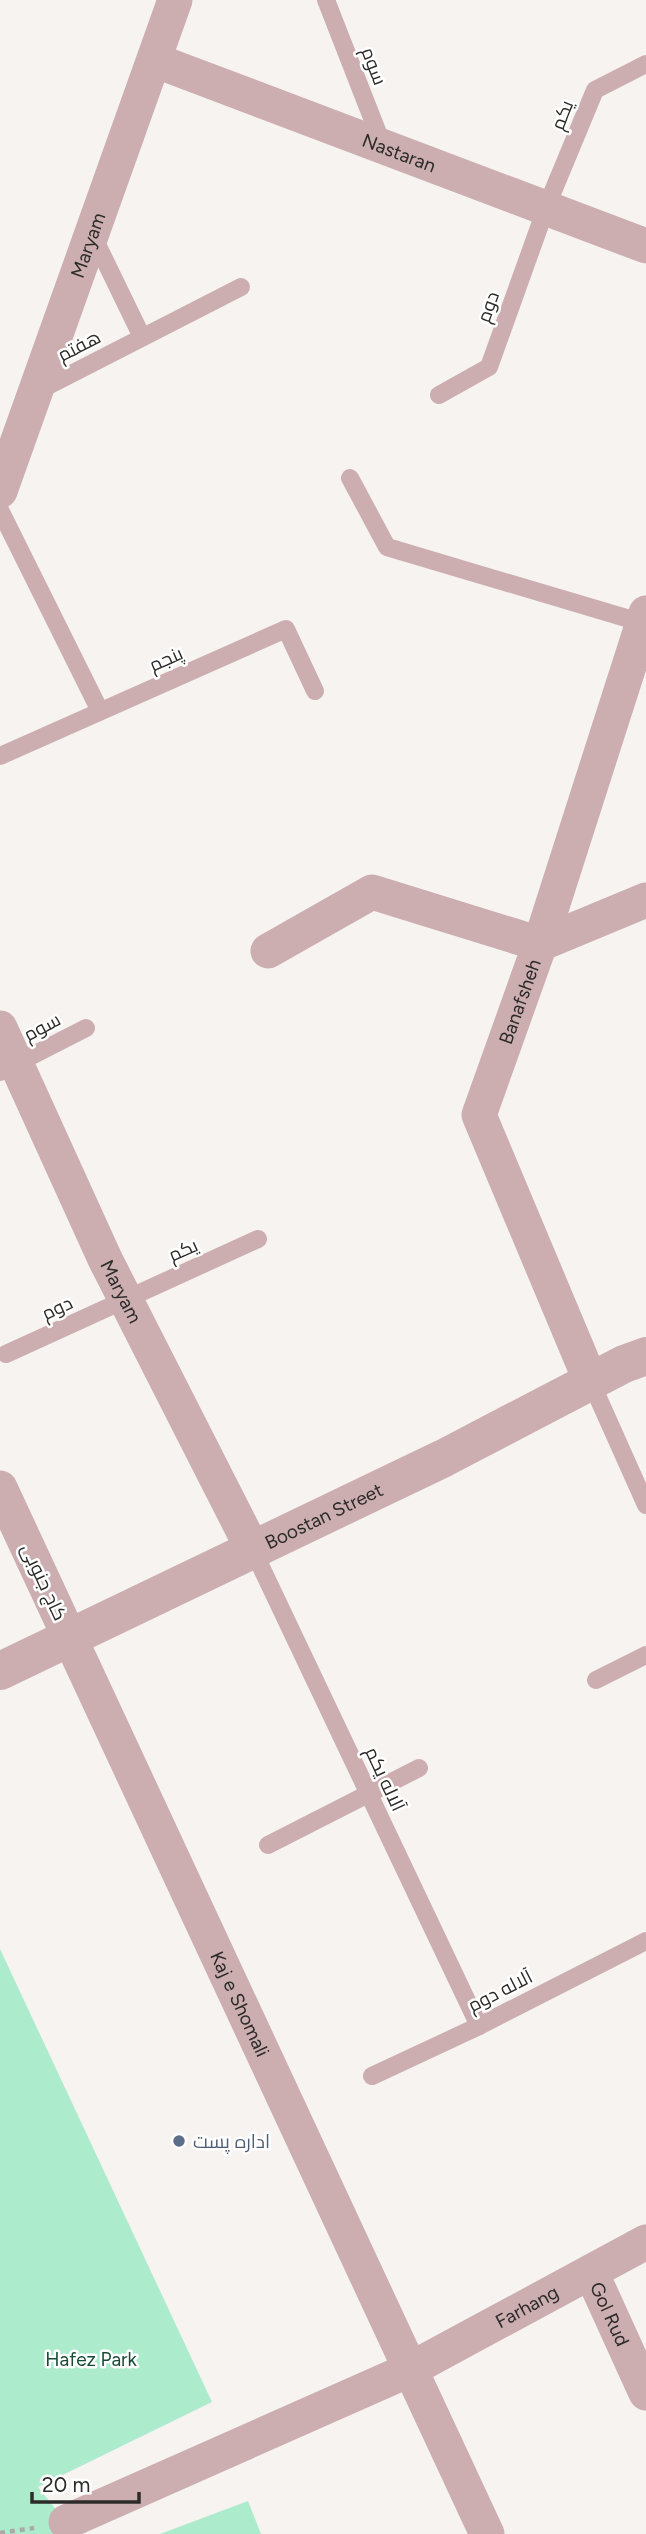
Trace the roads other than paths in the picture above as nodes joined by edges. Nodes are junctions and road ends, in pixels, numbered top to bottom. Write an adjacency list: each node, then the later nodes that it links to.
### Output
1 (175, 0): 3 (street, Maryam)
2 (326, 0): 5 (lane, سوم)
3 (154, 60): 5 (street, Nastaran); 7 (street, Maryam)
4 (646, 64): 6 (lane, یکم)
5 (383, 146): 6 (street, Nastaran)
6 (547, 208): 8 (street, Nastaran); 12 (lane, دوم)
7 (92, 234): 10 (lane); 11 (street, Maryam)
8 (646, 246)
9 (241, 287): 10 (lane, هفتم)
10 (142, 337): 11 (lane, هفتم)
11 (36, 392): 14 (street, Maryam)
12 (439, 394)
13 (350, 478): 16 (lane)
14 (0, 491)
15 (0, 510): 18 (lane)
16 (645, 620): 21 (street, Banafsheh)
17 (315, 691): 18 (lane, پنجم)
18 (100, 711): 19 (lane, پنجم)
19 (0, 756)
20 (646, 900): 21 (street)
21 (540, 944): 22 (street); 30 (street, Banafsheh)
22 (268, 951)
23 (0, 1028): 25 (street, Maryam)
24 (86, 1028): 25 (lane, سوم)
25 (9, 1068): 27 (street, Maryam)
26 (258, 1239): 27 (lane, یکم)
27 (126, 1299): 28 (lane, دوم); 33 (street, Maryam)
28 (6, 1354)
29 (646, 1356): 30 (street, Boostan Street)
30 (591, 1382): 32 (lane); 33 (street, Boostan Street)
31 (0, 1488): 34 (street, کاج جنوبی)
32 (646, 1505)
33 (253, 1550): 34 (street, Boostan Street); 39 (lane, آلاله یکم)
34 (71, 1637): 36 (street, Boostan Street); 46 (street, Kaj e Shomali)
35 (646, 1655): 37 (lane)
36 (0, 1671)
37 (596, 1680)
38 (419, 1768): 39 (lane)
39 (369, 1794): 40 (lane); 42 (lane, آلاله یکم)
40 (268, 1845)
41 (646, 1941): 42 (lane, آلاله دوم)
42 (479, 2026): 43 (lane, آلاله دوم)
43 (372, 2076)
44 (646, 2242): 45 (street, Farhang)
45 (591, 2272): 46 (street, Farhang); 47 (street, Gol Rud)
46 (409, 2370): 48 (street, Farhang); 49 (street, Kaj e Shomali)
47 (646, 2393)
48 (66, 2522)
49 (487, 2534)

